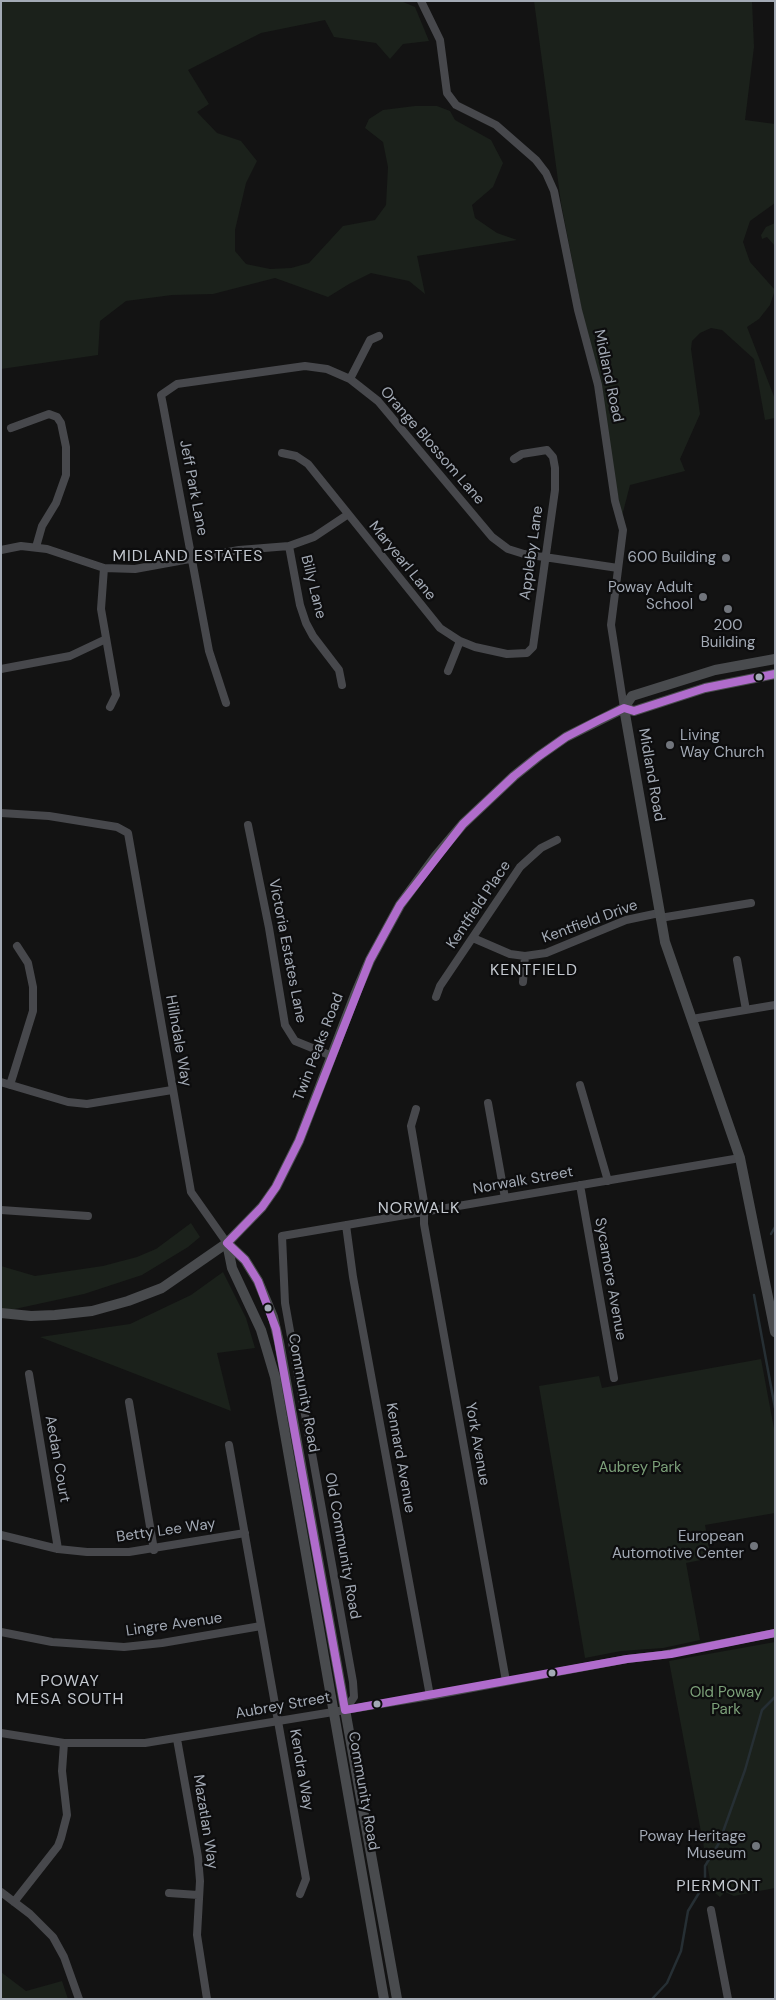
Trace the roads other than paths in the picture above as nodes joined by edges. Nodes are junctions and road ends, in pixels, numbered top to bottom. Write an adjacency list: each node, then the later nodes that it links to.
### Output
1 (421, 1): 15 (street, Midland Road)
2 (379, 336): 3 (street)
3 (350, 379): 4 (street, Orange Blossom Lane); 13 (street, Orange Blossom Lane)
4 (161, 394): 12 (street, Jeff Park Lane)
5 (11, 428): 10 (street)
6 (282, 453): 8 (street, Maryearl Lane)
7 (514, 459): 13 (street, Appleby Lane)
8 (348, 515): 9 (street); 17 (street, Maryearl Lane)
9 (289, 546): 12 (street); 23 (street, Billy Lane)
10 (36, 548): 11 (street); 14 (street)
11 (1, 550)
12 (192, 558): 14 (street); 24 (street, Jeff Park Lane)
13 (546, 558): 15 (street, Orange Blossom Lane); 18 (street, Appleby Lane)
14 (104, 568): 16 (street)
15 (618, 568): 26 (street, Midland Road)
16 (106, 639): 20 (street); 25 (street)
17 (460, 641): 18 (street, Maryearl Lane); 21 (street)
18 (522, 654)
19 (775, 659): 26 (main road, Twin Peaks Road)
20 (1, 669)
21 (448, 671)
22 (775, 674): 26 (main road, Twin Peaks Road)
23 (342, 685)
24 (226, 703)
25 (110, 708)
26 (624, 708): 31 (main road, Midland Road); 41 (main road, Twin Peaks Road)
27 (1, 812): 45 (street, Hillndale Way)
28 (248, 825): 41 (street, Victoria Estates Lane)
29 (557, 840): 32 (street, Kentfield Place)
30 (751, 903): 31 (street, Kentfield Drive)
31 (660, 916): 34 (street, Kentfield Drive); 40 (main road, Midland Road)
32 (473, 938): 34 (street, Kentfield Drive); 37 (street, Kentfield Place)
33 (17, 946): 43 (street)
34 (525, 956): 36 (street)
35 (737, 960): 39 (street)
36 (524, 982)
37 (436, 997)
38 (775, 1005): 39 (street)
39 (746, 1010): 40 (street)
40 (692, 1019): 48 (main road, Midland Road)
41 (332, 1056): 57 (main road, Twin Peaks Road)
42 (1, 1082): 43 (street)
43 (10, 1085): 45 (street)
44 (580, 1085): 49 (street)
45 (172, 1090): 57 (street, Hillndale Way)
46 (488, 1103): 51 (street)
47 (416, 1109): 53 (street, York Avenue)
48 (740, 1158): 49 (street, Norwalk Street); 59 (main road, Midland Road)
49 (608, 1181): 50 (street, Norwalk Street)
50 (580, 1185): 51 (street, Norwalk Street); 61 (street, Sycamore Avenue)
51 (505, 1198): 53 (street, Norwalk Street)
52 (1, 1210): 54 (street)
53 (423, 1212): 55 (street, Norwalk Street); 71 (street, York Avenue)
54 (88, 1216)
55 (346, 1225): 56 (street, Norwalk Street); 72 (street, Kennard Avenue)
56 (282, 1236): 73 (street, Old Community Road)
57 (227, 1243): 58 (main road, Twin Peaks Road); 73 (main road, Community Road); 74 (main road, Community Road)
58 (1, 1314)
59 (775, 1332)
60 (28, 1374): 66 (street, Aedan Court)
61 (614, 1378)
62 (130, 1402): 67 (street)
63 (229, 1445): 64 (street, Kendra Way)
64 (245, 1533): 67 (street, Betty Lee Way); 68 (street, Kendra Way)
65 (1, 1535): 66 (street, Betty Lee Way)
66 (58, 1549): 67 (street, Betty Lee Way)
67 (154, 1550)
68 (262, 1626): 69 (street, Lingre Avenue); 75 (street, Kendra Way)
69 (1, 1632)
70 (775, 1633): 71 (street, Aubrey Street)
71 (506, 1681): 72 (street, Aubrey Street)
72 (430, 1696): 73 (street, Aubrey Street)
73 (344, 1710): 74 (street, Aubrey Street); 88 (main road, Community Road)
74 (333, 1712): 75 (street, Aubrey Street); 87 (main road, Community Road)
75 (278, 1721): 77 (street, Aubrey Street); 81 (street, Kendra Way)
76 (1, 1733): 78 (street, Aubrey Street)
77 (177, 1739): 78 (street, Aubrey Street); 82 (street, Mazatlan Way)
78 (64, 1743): 83 (street)
79 (1, 1892): 83 (street)
80 (169, 1893): 82 (street)
81 (300, 1894)
82 (198, 1895): 86 (street, Mazatlan Way)
83 (14, 1902): 85 (street)
84 (711, 1910): 89 (street)
85 (79, 1999)
86 (206, 1999)
87 (384, 1999)
88 (397, 1999)
89 (728, 1999)

